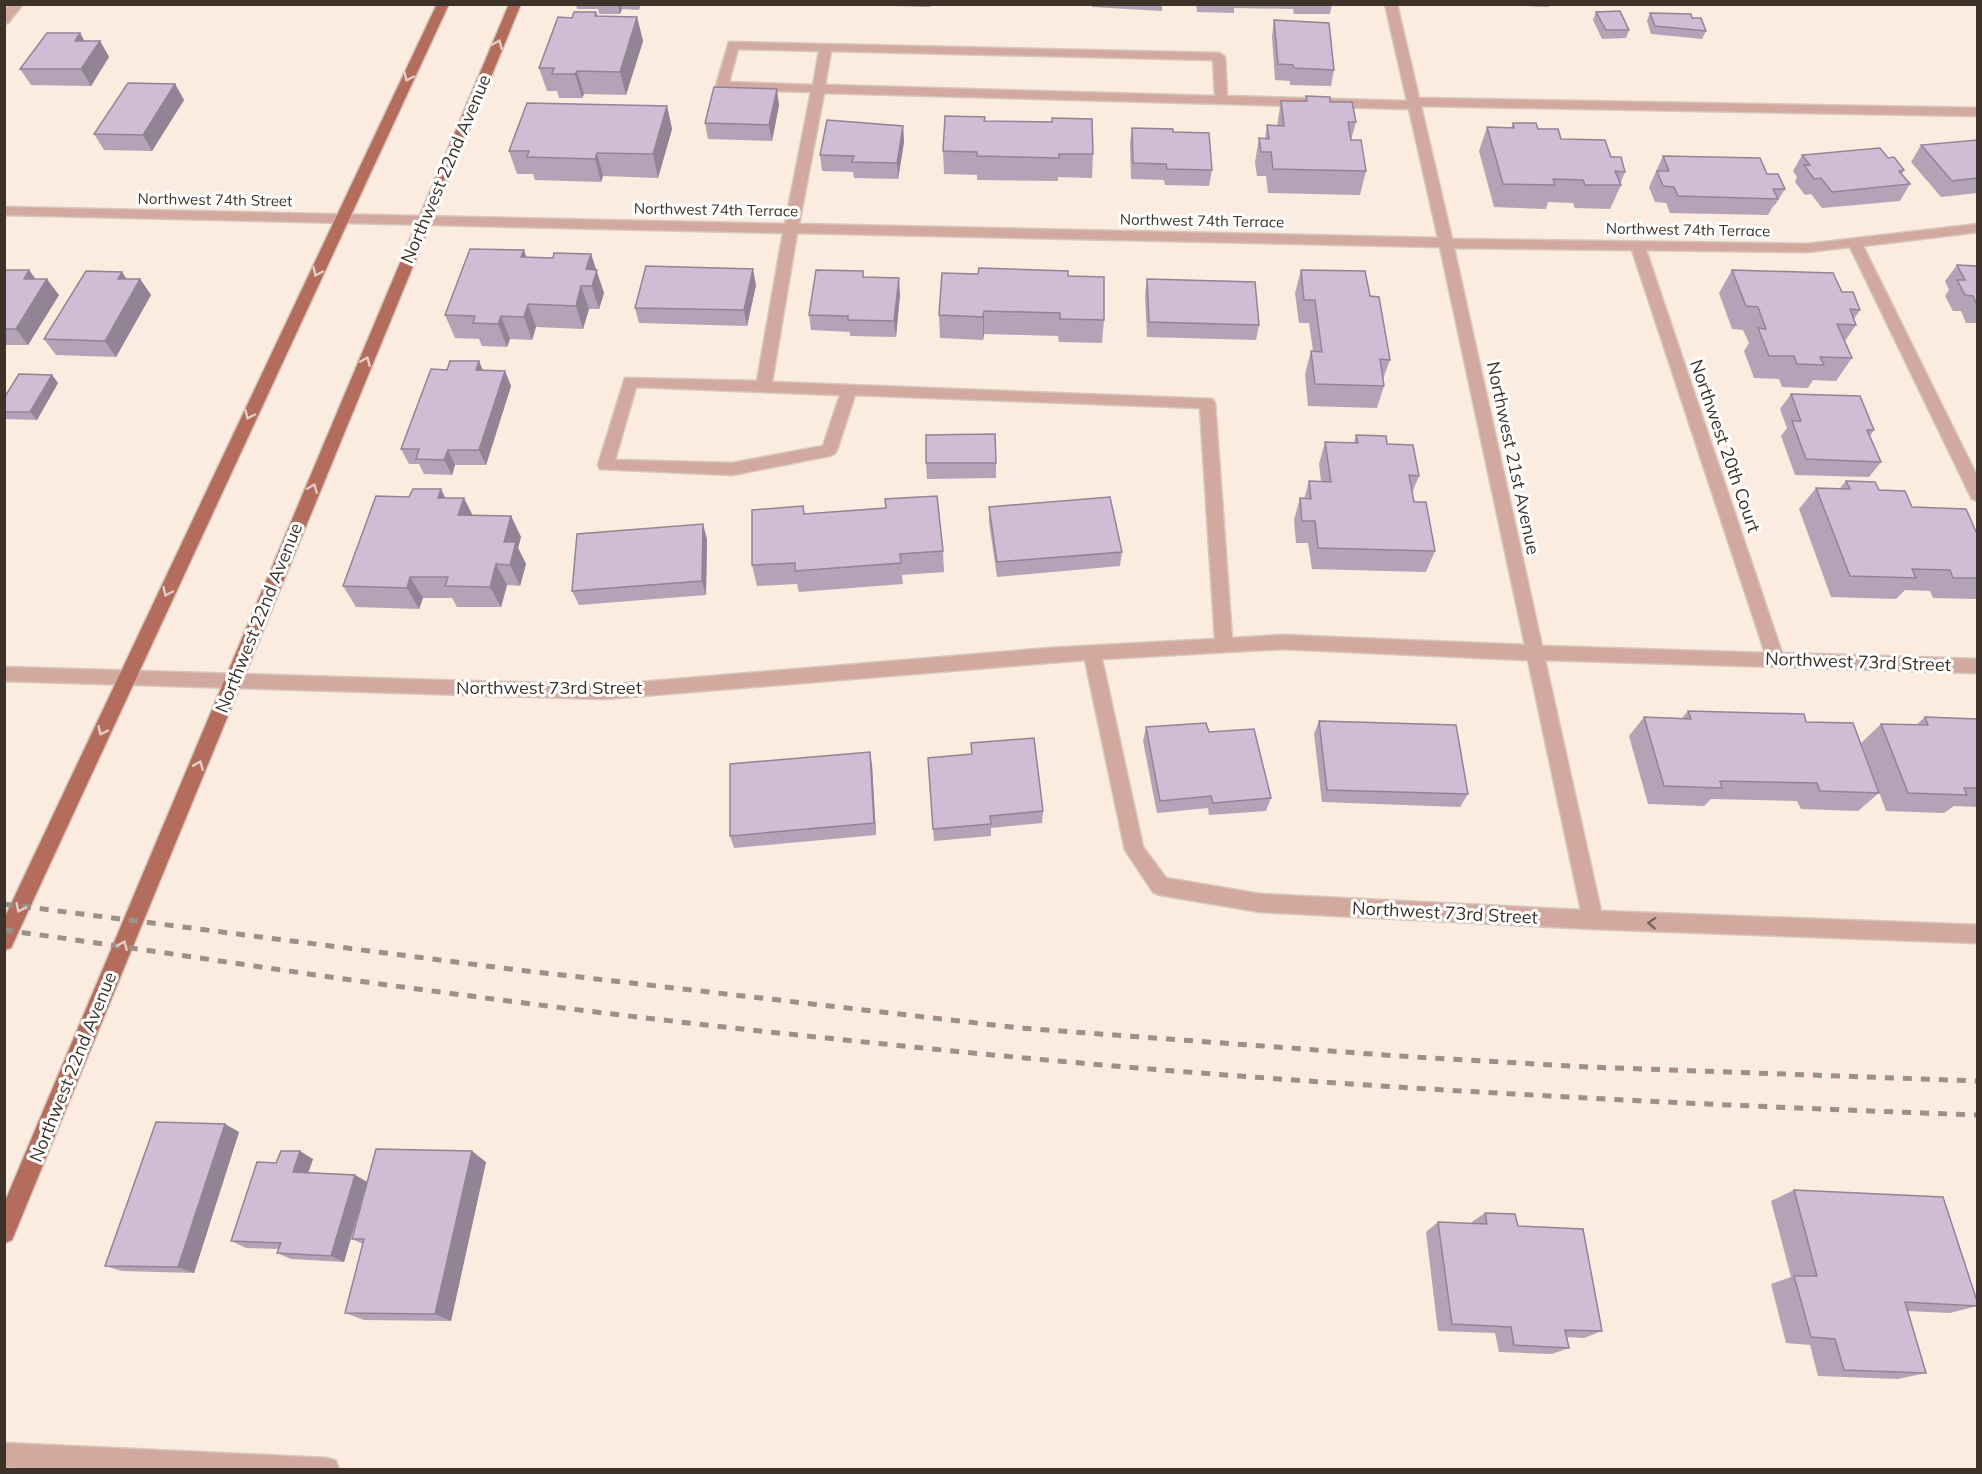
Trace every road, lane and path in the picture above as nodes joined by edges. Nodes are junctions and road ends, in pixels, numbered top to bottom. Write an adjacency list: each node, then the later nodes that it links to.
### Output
1 (16, 4): 5 (street)
2 (442, 4): 12 (main road, one-way to 12)
3 (514, 4): 13 (main road, Northwest 22nd Avenue, one-way to 3)
4 (1391, 4): 9 (street, Northwest 21st Avenue)
5 (4, 20)
6 (826, 48): 7 (street); 7 (street); 8 (street)
7 (817, 89): 8 (street); 14 (street)
8 (1221, 101): 9 (street)
9 (1414, 103): 10 (street); 17 (street, Northwest 21st Avenue)
10 (1977, 112)
11 (4, 211): 12 (street, Northwest 74th Street)
12 (341, 219): 13 (street, Northwest 74th Street); 28 (main road, one-way to 28)
13 (425, 219): 14 (street, Northwest 74th Terrace); 29 (main road, Northwest 22nd Avenue, one-way to 13)
14 (790, 228): 17 (street, Northwest 74th Terrace); 19 (street)
15 (1977, 228): 16 (street, Northwest 74th Terrace)
16 (1854, 242): 18 (street, Northwest 74th Terrace); 21 (street)
17 (1446, 243): 18 (street, Northwest 74th Terrace); 24 (street, Northwest 21st Avenue)
18 (1637, 245): 25 (street, Northwest 20th Court)
19 (764, 386): 20 (street); 20 (street)
20 (849, 390): 22 (street)
21 (1977, 495)
22 (1224, 645): 23 (street, Northwest 73rd Street); 24 (street, Northwest 73rd Street)
23 (1092, 652): 29 (street, Northwest 73rd Street); 30 (street, Northwest 73rd Street)
24 (1536, 653): 25 (street, Northwest 73rd Street); 30 (street, Northwest 21st Avenue)
25 (1776, 660): 26 (street, Northwest 73rd Street)
26 (1977, 666)
27 (4, 675): 28 (street, Northwest 73rd Street)
28 (126, 678): 29 (street, Northwest 73rd Street); 32 (main road, one-way to 32)
29 (234, 682): 33 (main road, Northwest 22nd Avenue, one-way to 29)
30 (1593, 920): 31 (street, Northwest 73rd Street, one-way to 30)
31 (1977, 934)
32 (4, 941)
33 (4, 1232)
34 (4, 1455): 35 (street)
35 (327, 1470)

